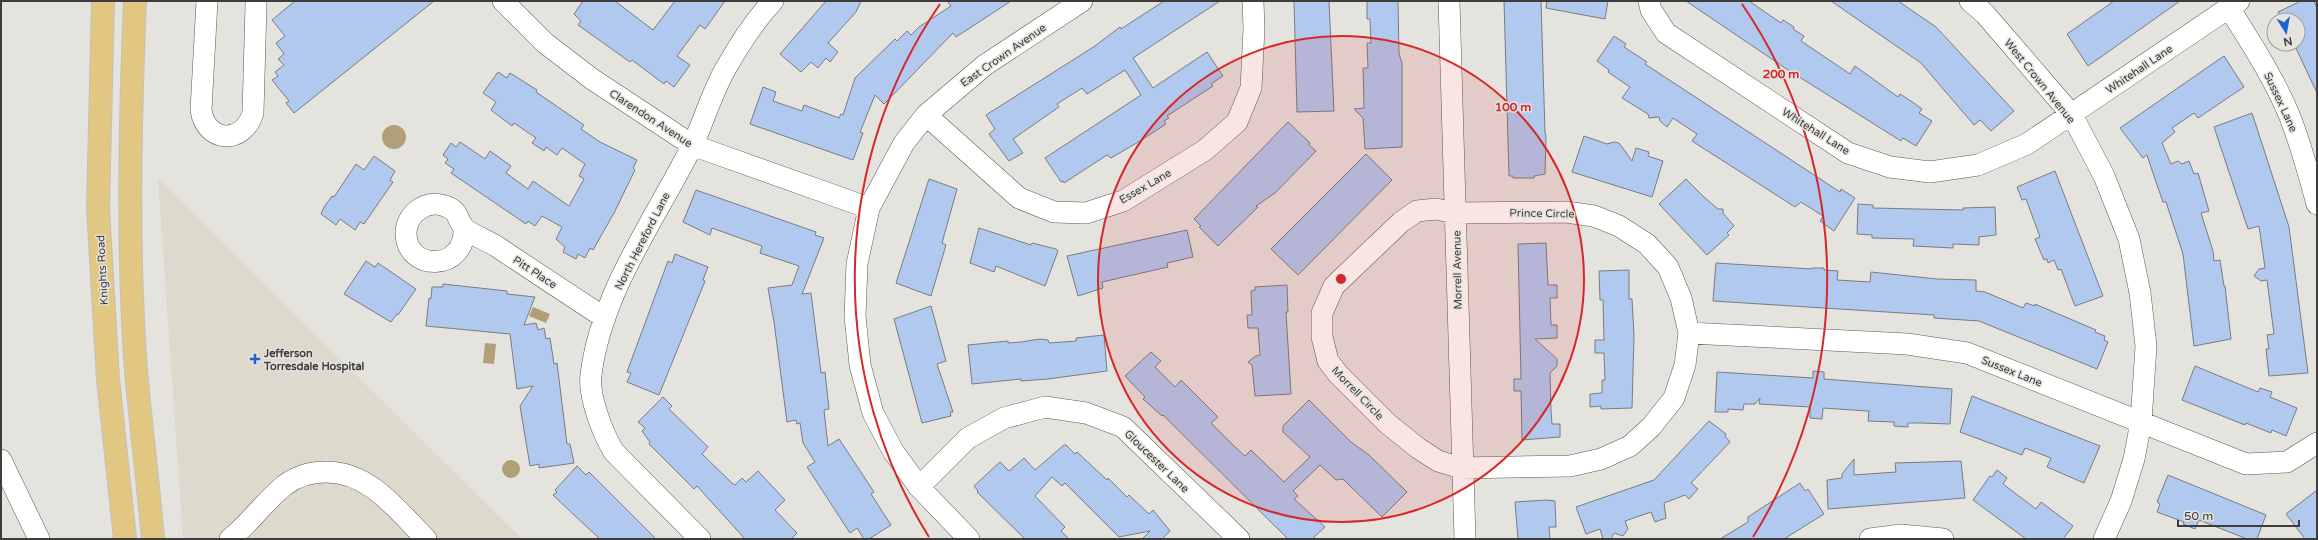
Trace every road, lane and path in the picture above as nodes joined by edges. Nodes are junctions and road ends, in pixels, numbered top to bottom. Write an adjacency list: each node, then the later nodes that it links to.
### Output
1 (103, 1): 29 (main road, Knights Road)
2 (135, 1): 30 (main road)
3 (207, 1): 11 (street)
4 (503, 1): 15 (street, Clarendon Avenue)
5 (773, 1): 15 (street, North Hereford Lane)
6 (1082, 1): 13 (street, East Crown Avenue)
7 (1253, 1): 13 (street, Essex Lane)
8 (1449, 1): 18 (street, Morrell Avenue)
9 (1649, 1): 14 (street, Whitehall Lane)
10 (1970, 1): 14 (street, West Crown Avenue)
11 (253, 2)
12 (2234, 4): 14 (street, Whitehall Lane); 16 (street, Sussex Lane)
13 (926, 115): 17 (street, East Crown Avenue)
14 (2072, 115): 22 (street, West Crown Avenue)
15 (692, 145): 17 (street, Clarendon Avenue); 20 (street, North Hereford Lane)
16 (2317, 204)
17 (869, 208): 26 (street, East Crown Avenue)
18 (1455, 214): 21 (street, Prince Circle); 25 (street, Morrell Avenue); 25 (street, Morrell Circle)
19 (464, 228): 20 (street, Pitt Place)
20 (605, 318): 32 (street, North Hereford Lane)
21 (1689, 333): 22 (street, Sussex Lane); 25 (street, Prince Circle)
22 (2141, 422): 23 (street, Sussex Lane); 38 (street, West Crown Avenue)
23 (2317, 443)
24 (1, 460): 28 (street)
25 (1461, 468): 35 (street, Morrell Avenue)
26 (919, 487): 33 (street, East Crown Avenue); 34 (street, Gloucester Lane)
27 (413, 534): 31 (street)
28 (39, 539)
29 (125, 539)
30 (153, 539)
31 (230, 539)
32 (700, 539)
33 (969, 539)
34 (1239, 539)
35 (1465, 539)
36 (1870, 539): 37 (street)
37 (1943, 539)
38 (2104, 539)

